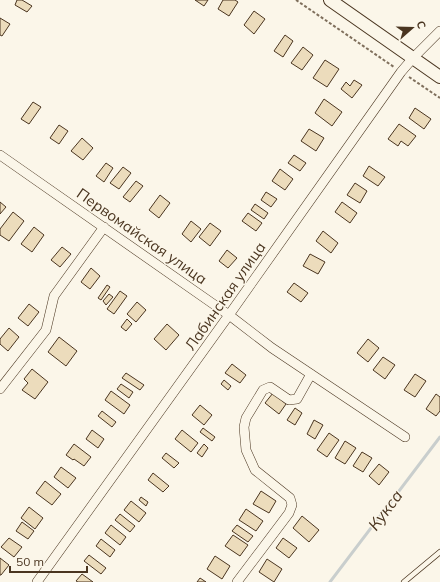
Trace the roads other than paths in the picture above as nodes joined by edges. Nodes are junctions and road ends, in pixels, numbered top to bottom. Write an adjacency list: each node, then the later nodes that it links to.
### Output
1 (330, 0): 3 (street)
2 (440, 31): 3 (street, Лабинская улица)
3 (413, 58): 4 (street); 7 (street, Лабинская улица)
4 (440, 77)
5 (0, 155): 6 (street, Первомайская улица)
6 (104, 227): 7 (street, Первомайская улица); 9 (street)
7 (230, 315): 8 (street, Первомайская улица); 12 (street, Лабинская улица)
8 (311, 374): 10 (street, Первомайская улица); 13 (street)
9 (0, 389)
10 (405, 437)
11 (440, 552): 14 (lane)
12 (37, 582)
13 (237, 582)
14 (404, 582)

